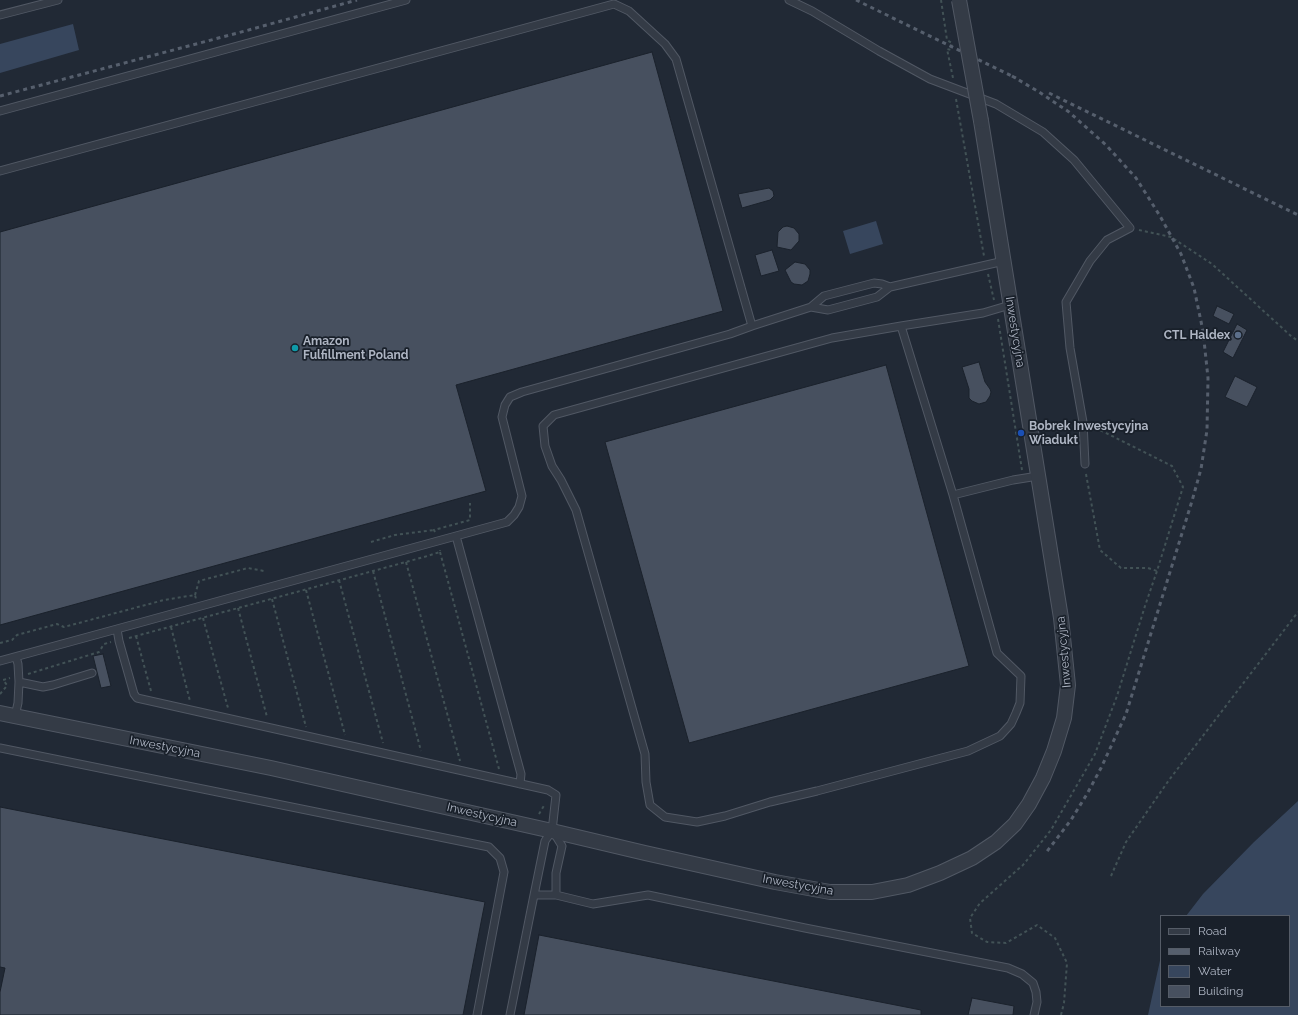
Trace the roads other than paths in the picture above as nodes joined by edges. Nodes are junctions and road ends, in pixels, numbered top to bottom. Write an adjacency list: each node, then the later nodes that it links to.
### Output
1 (58, 0): 5 (lane)
2 (406, 0): 6 (lane)
3 (789, 0): 14 (lane)
4 (959, 0): 8 (street, Inwestycyjna, bridge)
5 (0, 15)
6 (0, 111)
7 (0, 171): 12 (lane)
8 (1004, 261): 9 (lane); 10 (street, Inwestycyjna)
9 (890, 287): 11 (lane); 11 (lane)
10 (1010, 304): 13 (lane); 15 (street, Inwestycyjna)
11 (811, 307): 12 (lane)
12 (752, 326): 17 (lane)
13 (901, 326): 16 (lane); 16 (lane)
14 (1085, 464)
15 (1038, 476): 16 (lane); 27 (street, Inwestycyjna)
16 (953, 494)
17 (456, 536): 18 (lane); 26 (lane)
18 (117, 629): 19 (lane); 26 (lane)
19 (16, 657): 20 (lane); 22 (lane)
20 (0, 661)
21 (92, 673): 22 (lane)
22 (19, 682): 24 (lane)
23 (0, 713): 24 (street, Inwestycyjna)
24 (15, 716): 27 (street, Inwestycyjna)
25 (0, 748): 30 (lane)
26 (520, 784): 27 (lane)
27 (552, 831): 28 (lane); 29 (lane)
28 (534, 895): 29 (lane); 31 (lane)
29 (556, 895): 32 (lane)
30 (477, 1015)
31 (510, 1015)
32 (1034, 1015)

